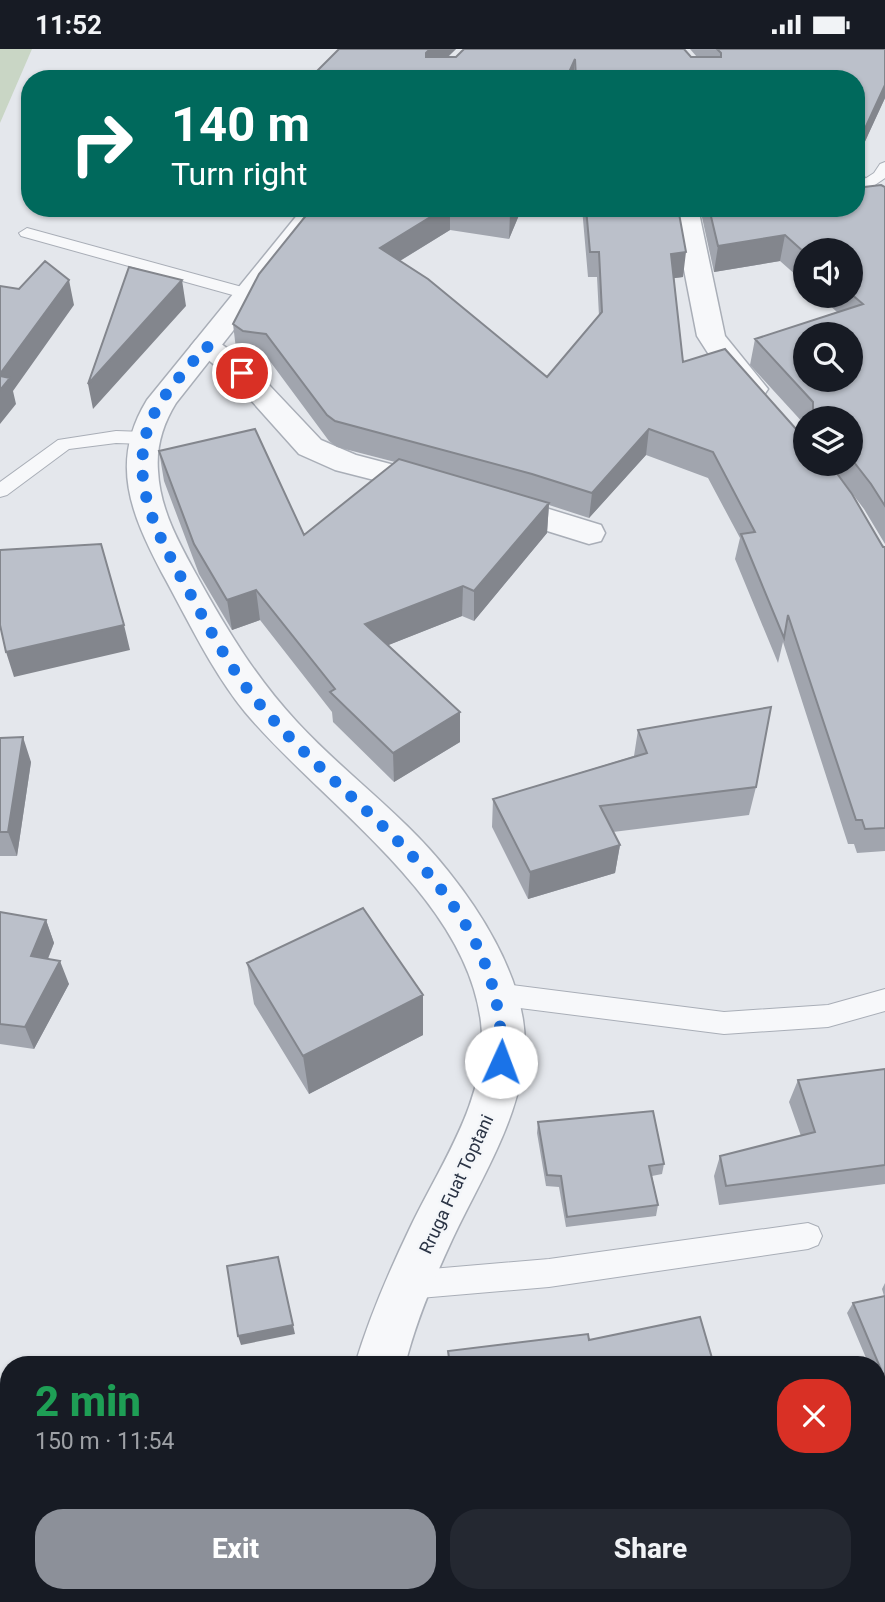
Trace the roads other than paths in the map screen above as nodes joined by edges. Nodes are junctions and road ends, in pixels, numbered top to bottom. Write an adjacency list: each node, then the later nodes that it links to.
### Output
1 (885, 167): 2 (lane)
2 (865, 182)
3 (865, 190): 4 (lane)
4 (885, 207)
5 (310, 217): 8 (street, Rruga Fuat Toptani)
6 (687, 217): 10 (street)
7 (27, 233): 8 (lane)
8 (247, 294): 9 (street, Rruga Fuat Toptani)
9 (206, 346): 11 (street, Rruga Fuat Toptani); 13 (street)
10 (768, 407)
11 (145, 437): 12 (lane); 14 (street, Rruga Fuat Toptani)
12 (0, 491)
13 (589, 533)
14 (496, 994): 15 (lane); 17 (street, Rruga Fuat Toptani)
15 (885, 1000)
16 (808, 1236): 17 (lane)
17 (408, 1285): 18 (street, Rruga Fuat Toptani)
18 (382, 1356)

